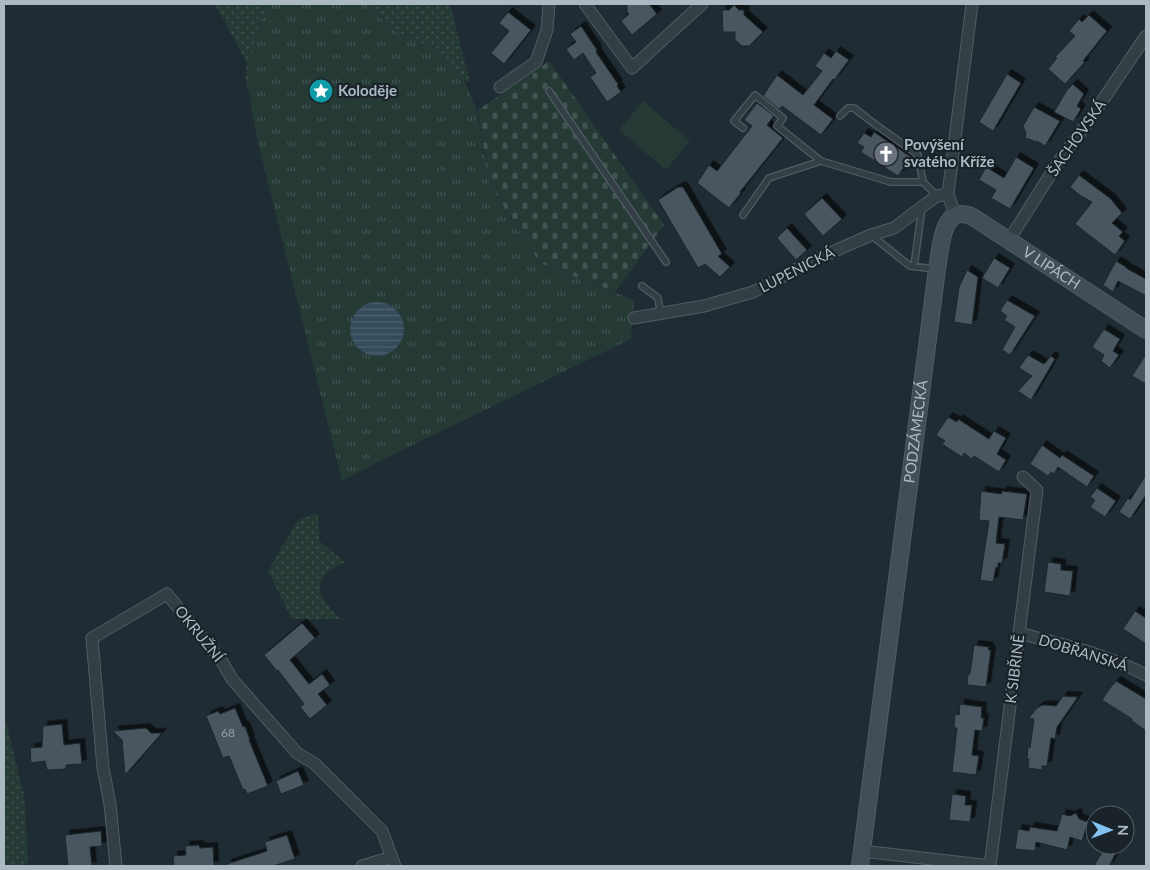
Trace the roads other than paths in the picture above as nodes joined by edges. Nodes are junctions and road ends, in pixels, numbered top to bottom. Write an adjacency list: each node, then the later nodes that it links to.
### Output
1 (548, 4): 6 (street)
2 (585, 4): 3 (street)
3 (702, 4)
4 (972, 4): 12 (street)
5 (1146, 36): 17 (street, ŠACHOVSKÁ)
6 (500, 87)
7 (549, 91): 18 (lane)
8 (840, 116): 11 (lane)
9 (743, 128): 10 (lane)
10 (821, 161): 11 (lane); 14 (lane)
11 (923, 182): 12 (lane)
12 (942, 195): 13 (street, LUPENICKÁ); 15 (street)
13 (923, 206): 16 (street, LUPENICKÁ); 19 (lane)
14 (743, 215)
15 (955, 215): 17 (street, V LIPÁCH); 20 (street, PODZÁMECKÁ)
16 (871, 235): 19 (lane); 22 (street, LUPENICKÁ)
17 (1009, 240): 24 (street, V LIPÁCH)
18 (666, 262)
19 (914, 266): 20 (lane)
20 (937, 269): 28 (street, PODZÁMECKÁ)
21 (642, 286): 22 (lane)
22 (662, 313): 23 (street, LUPENICKÁ)
23 (634, 318)
24 (1146, 330)
25 (1023, 477): 26 (street, K SIBŘINĚ)
26 (1019, 634): 27 (street, DOBŘANSKÁ); 32 (street, K SIBŘINĚ)
27 (1146, 674)
28 (861, 858): 32 (street)
29 (393, 862): 30 (street, OKRUŽNÍ); 31 (street)
30 (116, 866)
31 (362, 866)
32 (991, 866)

